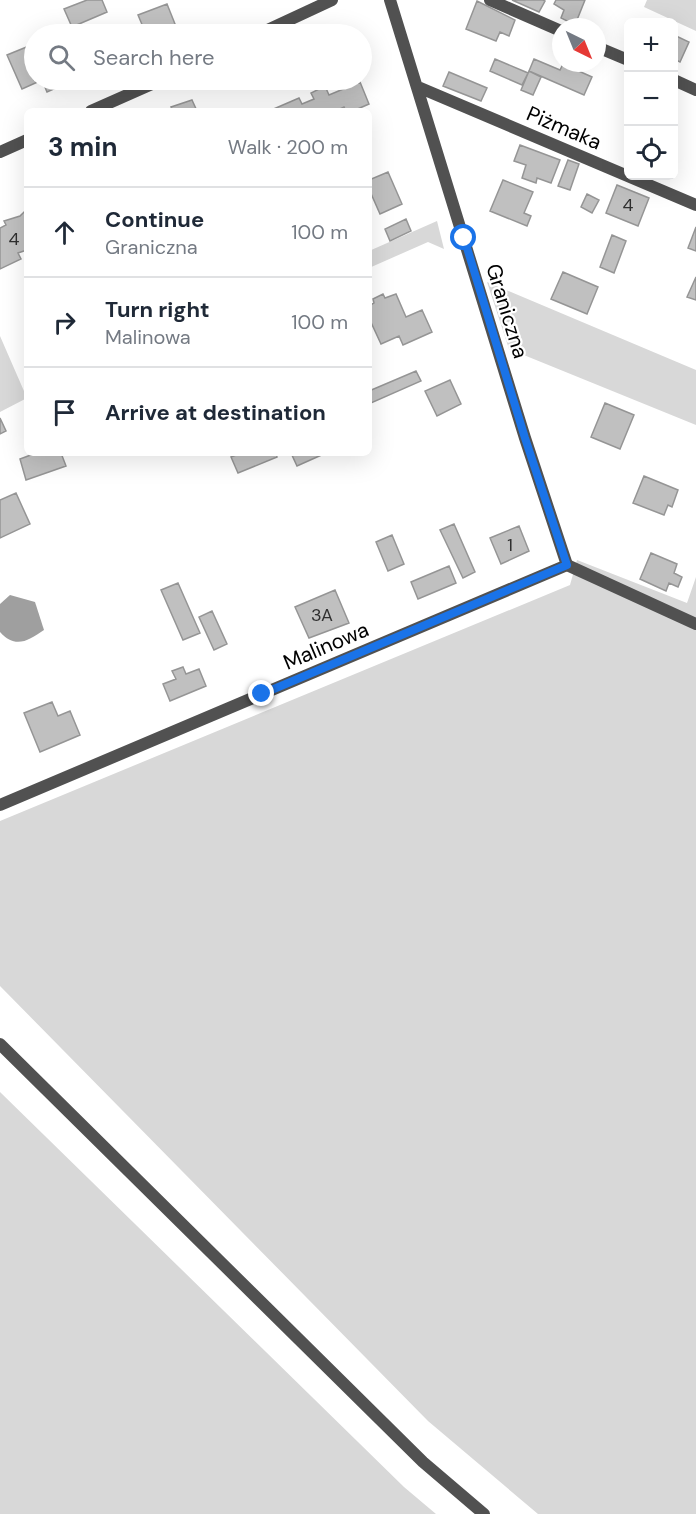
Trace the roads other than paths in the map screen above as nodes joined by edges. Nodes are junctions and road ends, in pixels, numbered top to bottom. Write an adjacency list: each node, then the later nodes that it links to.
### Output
1 (332, 0): 4 (street)
2 (390, 0): 9 (street, Graniczna)
3 (490, 0): 5 (street)
4 (280, 24)
5 (552, 27)
6 (606, 51): 7 (street)
7 (624, 58)
8 (678, 82): 11 (street)
9 (418, 87): 15 (street, Piżmaka); 16 (street, Graniczna)
10 (138, 90): 12 (street)
11 (696, 90)
12 (98, 108)
13 (24, 141): 14 (street)
14 (0, 152)
15 (696, 205)
16 (567, 565): 17 (street); 18 (street, Malinowa)
17 (696, 624)
18 (0, 805)
19 (0, 1044): 20 (street)
20 (484, 1514)

